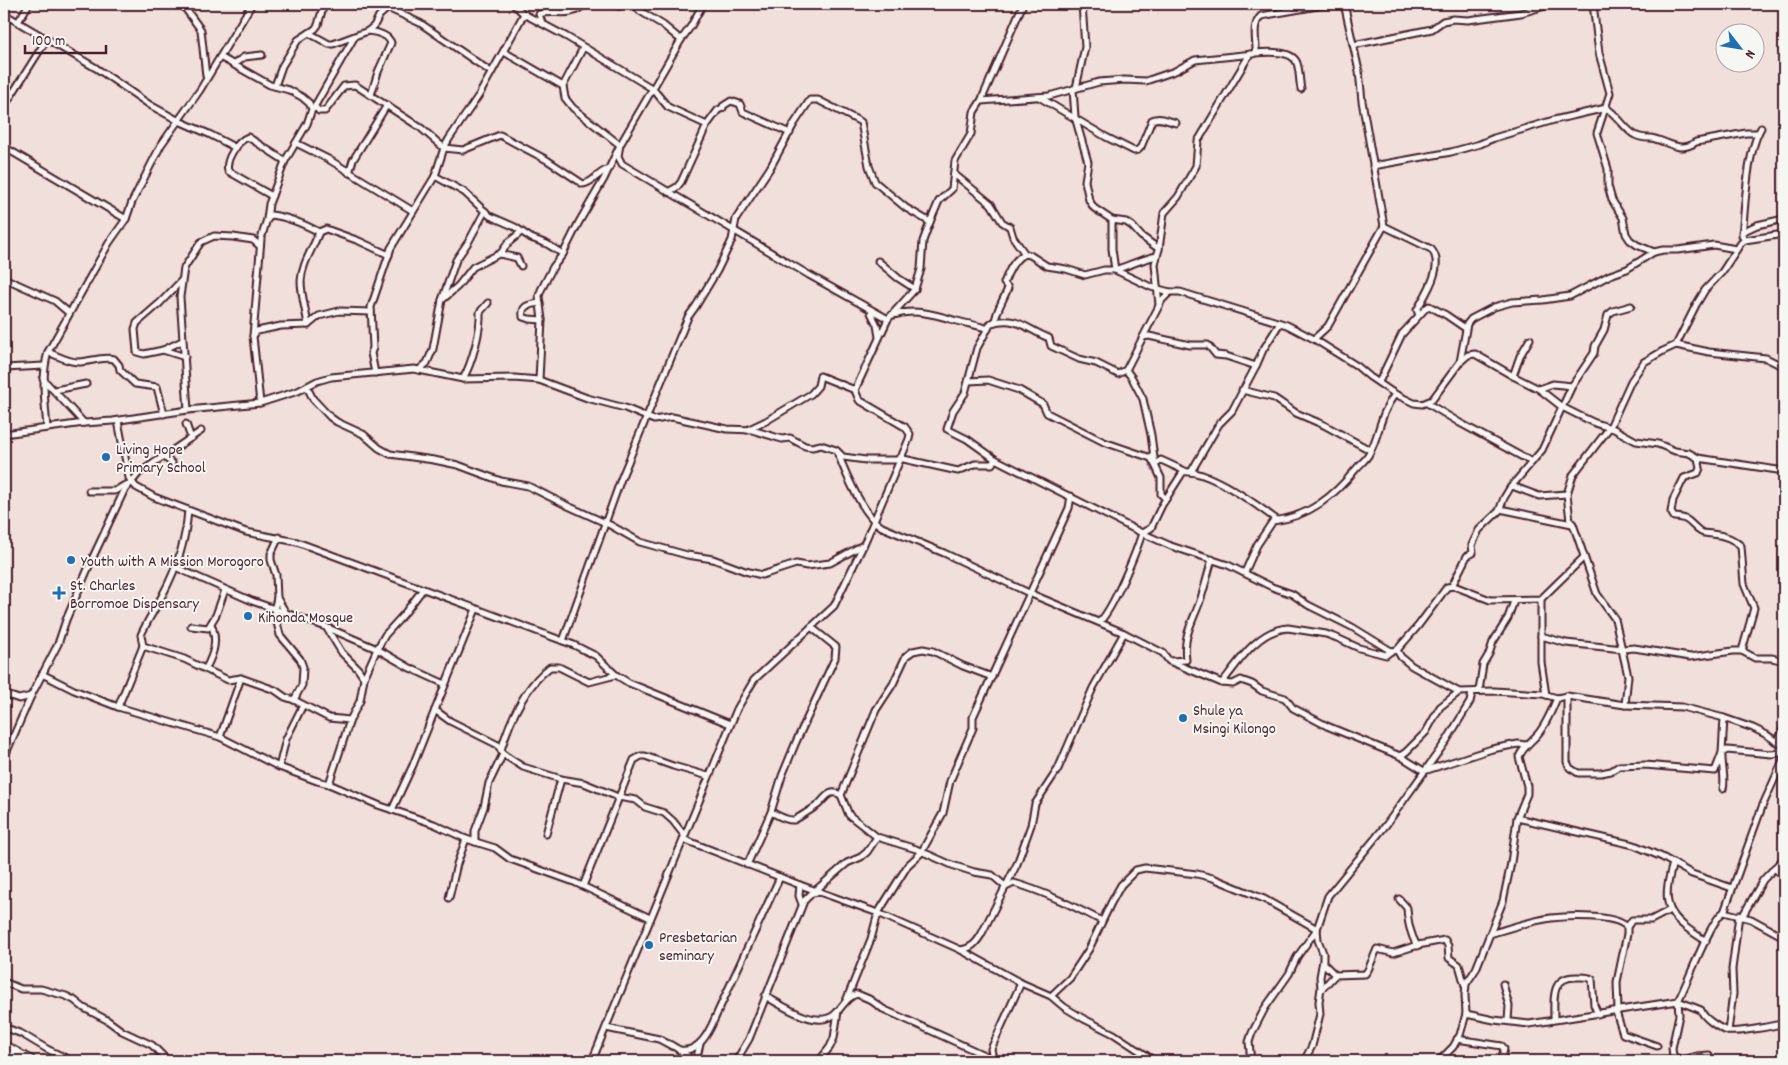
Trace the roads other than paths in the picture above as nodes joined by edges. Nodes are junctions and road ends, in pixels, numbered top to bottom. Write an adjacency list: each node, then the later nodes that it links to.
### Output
1 (29, 4): 22 (street)
2 (182, 4): 37 (street)
3 (252, 4): 34 (street)
4 (316, 4): 18 (street)
5 (379, 4): 19 (street)
6 (513, 4): 21 (street)
7 (584, 4): 23 (street)
8 (610, 4): 9 (street)
9 (627, 4)
10 (634, 4): 28 (street)
11 (703, 4): 28 (street)
12 (1023, 4): 45 (street)
13 (1082, 4): 41 (street)
14 (1329, 4): 32 (street)
15 (1340, 4): 29 (street)
16 (1552, 4): 29 (street)
17 (1594, 4): 49 (street)
18 (323, 6): 25 (street)
19 (388, 8): 24 (street); 36 (street)
20 (4, 14): 22 (street)
21 (524, 14): 23 (street); 31 (street)
22 (18, 22): 27 (street)
23 (542, 23): 30 (street)
24 (368, 31): 26 (street); 43 (street)
25 (309, 32): 26 (street); 38 (street)
26 (355, 36): 48 (street)
27 (47, 39): 47 (street); 51 (street)
28 (681, 40): 40 (street)
29 (1353, 45): 62 (street)
30 (583, 48): 39 (street); 40 (street)
31 (504, 52): 36 (street); 39 (street)
32 (1252, 54): 41 (street); 42 (street); 86 (street)
33 (262, 55): 35 (street)
34 (220, 57): 35 (street); 51 (street)
35 (234, 64): 38 (street)
36 (491, 72): 59 (street)
37 (206, 76)
38 (275, 86): 48 (street)
39 (563, 86): 56 (street)
40 (653, 89): 53 (street); 56 (street)
41 (1074, 89): 44 (street); 50 (street)
42 (1300, 89)
43 (371, 95): 46 (street); 48 (street)
44 (1038, 96): 45 (street); 50 (street)
45 (982, 101): 65 (street)
46 (386, 105): 59 (street); 64 (street)
47 (4, 107)
48 (313, 108): 55 (street)
49 (1606, 108): 62 (street); 82 (street); 88 (street)
50 (1076, 118): 52 (street); 76 (street)
51 (179, 121): 58 (street); 75 (street)
52 (1176, 124)
53 (707, 125): 54 (street); 67 (street)
54 (790, 132): 77 (street); 81 (street)
55 (296, 143): 60 (street); 64 (street)
56 (620, 145): 61 (street); 63 (street)
57 (4, 147): 75 (street)
58 (236, 148): 60 (street); 69 (street)
59 (444, 148): 63 (street); 66 (street)
60 (285, 161): 69 (street)
61 (622, 164): 63 (street); 68 (street)
62 (1374, 166): 78 (street)
63 (610, 168): 90 (street)
64 (349, 173): 71 (street)
65 (954, 174): 77 (street); 91 (street)
66 (435, 176): 71 (street); 72 (street)
67 (677, 187): 68 (street); 70 (street)
68 (668, 192): 70 (street)
69 (272, 196): 73 (street)
70 (678, 198): 81 (street)
71 (413, 211): 92 (street)
72 (485, 211): 80 (street); 102 (street)
73 (267, 219): 79 (street); 85 (street)
74 (1784, 219): 82 (street)
75 (126, 220): 108 (street)
76 (1112, 220): 86 (street); 96 (street)
77 (930, 222): 100 (street)
78 (1384, 226): 110 (street); 121 (street)
79 (319, 232): 92 (street); 115 (street)
80 (521, 232): 89 (street); 90 (street)
81 (734, 232): 107 (street); 155 (street)
82 (1742, 232): 84 (street)
83 (1784, 234): 84 (street)
84 (1745, 240): 87 (street)
85 (260, 246): 98 (street); 118 (street)
86 (1159, 249): 93 (street)
87 (1736, 249): 88 (street); 124 (street)
88 (1654, 252): 116 (street)
89 (500, 254): 95 (street); 102 (street)
90 (563, 254): 104 (street)
91 (1025, 254): 96 (street); 113 (street)
92 (389, 255): 109 (street)
93 (1157, 256): 96 (street); 99 (street)
94 (878, 261): 100 (street)
95 (521, 266)
96 (1115, 270): 99 (street)
97 (4, 278): 108 (street)
98 (181, 282): 123 (street); 125 (street)
99 (1157, 288): 101 (street); 105 (street)
100 (915, 289): 111 (street)
101 (1170, 292): 105 (street); 114 (street)
102 (442, 300): 133 (street)
103 (488, 302): 138 (street)
104 (540, 303): 112 (street); 112 (street)
105 (1159, 306): 120 (street)
106 (1631, 306): 143 (street)
107 (870, 310): 111 (street); 119 (street)
108 (69, 312): 126 (street)
109 (371, 312): 115 (street); 135 (street)
110 (1419, 315): 116 (street); 141 (street)
111 (890, 318): 117 (street); 119 (street)
112 (542, 320): 139 (street)
113 (995, 322): 117 (street); 134 (street)
114 (1280, 323): 121 (street); 131 (street)
115 (308, 325): 118 (street)
116 (1466, 328): 128 (street)
117 (988, 329): 140 (street)
118 (253, 336): 150 (street)
119 (879, 337): 147 (street)
120 (1143, 337): 131 (street); 134 (street)
121 (1314, 338): 141 (street)
122 (1530, 339): 136 (street)
123 (182, 340): 125 (street); 127 (street)
124 (1676, 345): 129 (street); 159 (street)
125 (164, 350): 127 (street)
126 (48, 352): 130 (street); 154 (street)
127 (185, 357): 153 (street)
128 (1460, 362): 136 (street); 151 (street)
129 (1784, 365)
130 (44, 366): 132 (street); 137 (street)
131 (1256, 366): 148 (street)
132 (4, 368)
133 (419, 370): 135 (street); 138 (street)
134 (1126, 370): 173 (street)
135 (375, 373): 144 (street)
136 (1512, 376): 145 (street)
137 (43, 379): 146 (street); 160 (street)
138 (464, 379): 139 (street)
139 (540, 380): 155 (street)
140 (969, 381): 170 (street); 173 (street)
141 (1379, 382): 149 (street)
142 (86, 384): 146 (street)
143 (1572, 386): 145 (street); 152 (street)
144 (307, 387): 150 (street); 186 (street)
145 (1539, 389): 152 (street)
146 (55, 390): 157 (street)
147 (855, 390): 161 (street); 169 (street)
148 (1242, 390): 166 (street); 175 (street)
149 (1395, 394): 151 (street); 166 (street)
150 (260, 403): 153 (street)
151 (1426, 403): 171 (street)
152 (1562, 407): 159 (street); 171 (street)
153 (188, 410): 154 (street)
154 (164, 414): 156 (street)
155 (647, 417): 161 (street); 186 (street)
156 (118, 420): 157 (street); 176 (street)
157 (84, 423): 160 (street)
158 (186, 424): 164 (street)
159 (1610, 427): 168 (street); 179 (street)
160 (47, 428): 163 (street)
161 (746, 430): 165 (street)
162 (201, 431): 164 (street)
163 (4, 434)
164 (191, 438): 167 (street)
165 (836, 450): 169 (street); 185 (street)
166 (1370, 450): 184 (street)
167 (164, 457): 172 (street); 176 (street)
168 (1698, 458): 174 (street); 218 (street)
169 (899, 459): 170 (street); 185 (street)
170 (995, 459): 180 (street)
171 (1532, 462): 177 (street)
172 (172, 463)
173 (1155, 465): 175 (street); 181 (street)
174 (1784, 471)
175 (1189, 472): 181 (street); 184 (street)
176 (132, 483): 178 (street); 183 (street); 222 (street)
177 (1512, 486): 179 (street); 182 (street)
178 (89, 491)
179 (1567, 494): 187 (street)
180 (1071, 496): 188 (street); 198 (street)
181 (1166, 499): 188 (street)
182 (1500, 509): 187 (street); 195 (street)
183 (188, 510): 189 (street); 193 (street)
184 (1278, 520): 194 (street)
185 (874, 521): 190 (street); 198 (street)
186 (606, 523): 190 (street); 212 (street)
187 (1573, 524): 191 (street)
188 (1142, 533): 192 (street); 205 (street)
189 (279, 537): 196 (street); 199 (street)
190 (864, 545): 209 (street)
191 (1584, 557): 200 (street); 215 (street)
192 (1212, 559): 194 (street); 219 (street)
193 (175, 568): 197 (street); 213 (street)
194 (1243, 572): 217 (street)
195 (1452, 586): 201 (street); 216 (street)
196 (423, 589): 202 (street); 214 (street)
197 (225, 590): 203 (street); 206 (street)
198 (1029, 593): 205 (street); 224 (street)
199 (277, 598): 203 (street); 204 (street)
200 (1541, 599): 201 (street); 211 (street)
201 (1514, 601): 231 (street)
202 (476, 609): 212 (street); 228 (street)
203 (274, 610): 204 (street); 237 (street)
204 (286, 613): 208 (street)
205 (1099, 622): 210 (street)
206 (211, 624): 207 (street); 221 (street)
207 (192, 626)
208 (326, 627): 214 (street); 226 (street)
209 (811, 628): 244 (street); 266 (street)
210 (1124, 633): 219 (street); 282 (street)
211 (1541, 636): 215 (street); 233 (street)
212 (563, 641): 223 (street)
213 (143, 646): 221 (street); 240 (street)
214 (377, 648): 226 (street); 228 (street)
215 (1623, 649): 218 (street); 239 (street)
216 (1398, 650): 217 (street); 229 (street)
217 (1391, 651): 227 (street)
218 (1742, 652): 220 (street)
219 (1169, 661): 227 (street)
220 (1784, 661)
221 (206, 668): 225 (street)
222 (42, 674): 234 (street); 240 (street)
223 (616, 675): 244 (street); 252 (street)
224 (992, 677): 263 (street); 273 (street)
225 (241, 678): 237 (street); 246 (street)
226 (364, 678): 243 (street)
227 (1222, 683): 254 (street)
228 (445, 684): 241 (street)
229 (1459, 692): 230 (street); 254 (street)
230 (1472, 692): 231 (street); 258 (street)
231 (1478, 692): 233 (street)
232 (4, 694): 234 (street)
233 (1546, 695): 236 (street)
234 (31, 696): 249 (street)
235 (1567, 696): 236 (street); 239 (street); 253 (street)
236 (1556, 698): 250 (street)
237 (294, 700): 238 (street)
238 (303, 705): 243 (street); 257 (street)
239 (1626, 705): 242 (street)
240 (118, 707): 246 (street)
241 (435, 710): 252 (street); 265 (street)
242 (1724, 718): 248 (street); 253 (street)
243 (350, 720): 261 (street)
244 (730, 724): 259 (street)
245 (1784, 726): 248 (street)
246 (220, 738): 257 (street)
247 (4, 739): 249 (street)
248 (1775, 741): 251 (street)
249 (11, 742): 255 (street)
250 (1526, 745): 258 (street); 267 (street)
251 (1783, 747): 253 (street)
252 (502, 752): 260 (street); 272 (street)
253 (1722, 753): 262 (street)
254 (1400, 756): 258 (street)
255 (4, 758)
256 (1784, 758): 283 (street)
257 (279, 767): 261 (street)
258 (1424, 771): 295 (street)
259 (708, 776): 264 (street); 270 (street)
260 (562, 779): 264 (street); 268 (street)
261 (329, 784): 265 (street)
262 (1722, 789)
263 (841, 795): 266 (street); 269 (street)
264 (618, 797): 270 (street); 281 (street)
265 (392, 810): 271 (street)
266 (771, 812): 276 (street)
267 (1517, 818): 275 (street); 296 (street)
268 (546, 834)
269 (877, 836): 273 (street); 284 (street)
270 (684, 837): 276 (street); 292 (street)
271 (466, 839): 272 (street); 285 (street)
272 (475, 842): 281 (street)
273 (921, 853): 282 (street); 290 (street)
274 (1784, 858): 277 (street)
275 (1673, 863): 283 (street); 288 (street)
276 (747, 865): 278 (street)
277 (1774, 868): 279 (street); 291 (street)
278 (780, 877): 280 (street); 324 (street)
279 (1784, 877)
280 (800, 885): 284 (street); 287 (street)
281 (583, 886): 292 (street)
282 (1006, 887): 293 (street); 300 (street)
283 (1732, 888): 289 (street)
284 (818, 891): 287 (street); 290 (street)
285 (449, 898)
286 (1399, 898): 299 (street)
287 (802, 904): 308 (street)
288 (1670, 910): 294 (street); 298 (street)
289 (1724, 912): 291 (street); 298 (street)
290 (878, 913): 300 (street); 310 (street)
291 (1741, 916): 297 (street); 321 (street)
292 (650, 918): 320 (street)
293 (1102, 921): 295 (street); 309 (street)
294 (1627, 927): 296 (street); 313 (street)
295 (1317, 929): 301 (street); 343 (street)
296 (1490, 934): 306 (street)
297 (1784, 937)
298 (1706, 941): 311 (street)
299 (1418, 946): 302 (street); 306 (street)
300 (961, 950): 304 (street)
301 (1323, 963): 302 (street); 307 (street)
302 (1335, 975): 307 (street)
303 (4, 982): 335 (street)
304 (1021, 983): 309 (street); 327 (street)
305 (1503, 984): 317 (street)
306 (1466, 988): 314 (street)
307 (1321, 990): 344 (street)
308 (765, 996): 312 (street); 339 (street)
309 (1052, 996): 330 (street)
310 (846, 1001): 312 (street); 328 (street)
311 (1678, 1001): 313 (street); 321 (street); 329 (street)
312 (838, 1010): 340 (street)
313 (1617, 1011): 315 (street); 326 (street)
314 (1466, 1014): 317 (street); 322 (street)
315 (1598, 1014): 316 (street); 316 (street)
316 (1554, 1019): 317 (street)
317 (1508, 1022)
318 (1783, 1025): 321 (street)
319 (4, 1027): 334 (street)
320 (606, 1028): 323 (street); 336 (street)
321 (1728, 1031)
322 (1457, 1039): 331 (street); 346 (street)
323 (669, 1044): 324 (street); 337 (street)
324 (700, 1044): 338 (street)
325 (4, 1046): 333 (highway)
326 (1656, 1046)
327 (991, 1049): 328 (street); 332 (street)
328 (982, 1054): 332 (street)
329 (1709, 1055)
330 (1145, 1056): 341 (street); 342 (street)
331 (1440, 1059): 345 (street)
332 (996, 1060)
333 (31, 1061)
334 (72, 1061)
335 (168, 1061)
336 (592, 1061)
337 (691, 1061)
338 (698, 1061)
339 (736, 1061)
340 (819, 1061)
341 (1133, 1061)
342 (1155, 1061)
343 (1251, 1061)
344 (1304, 1061)
345 (1448, 1061)
346 (1501, 1061)

